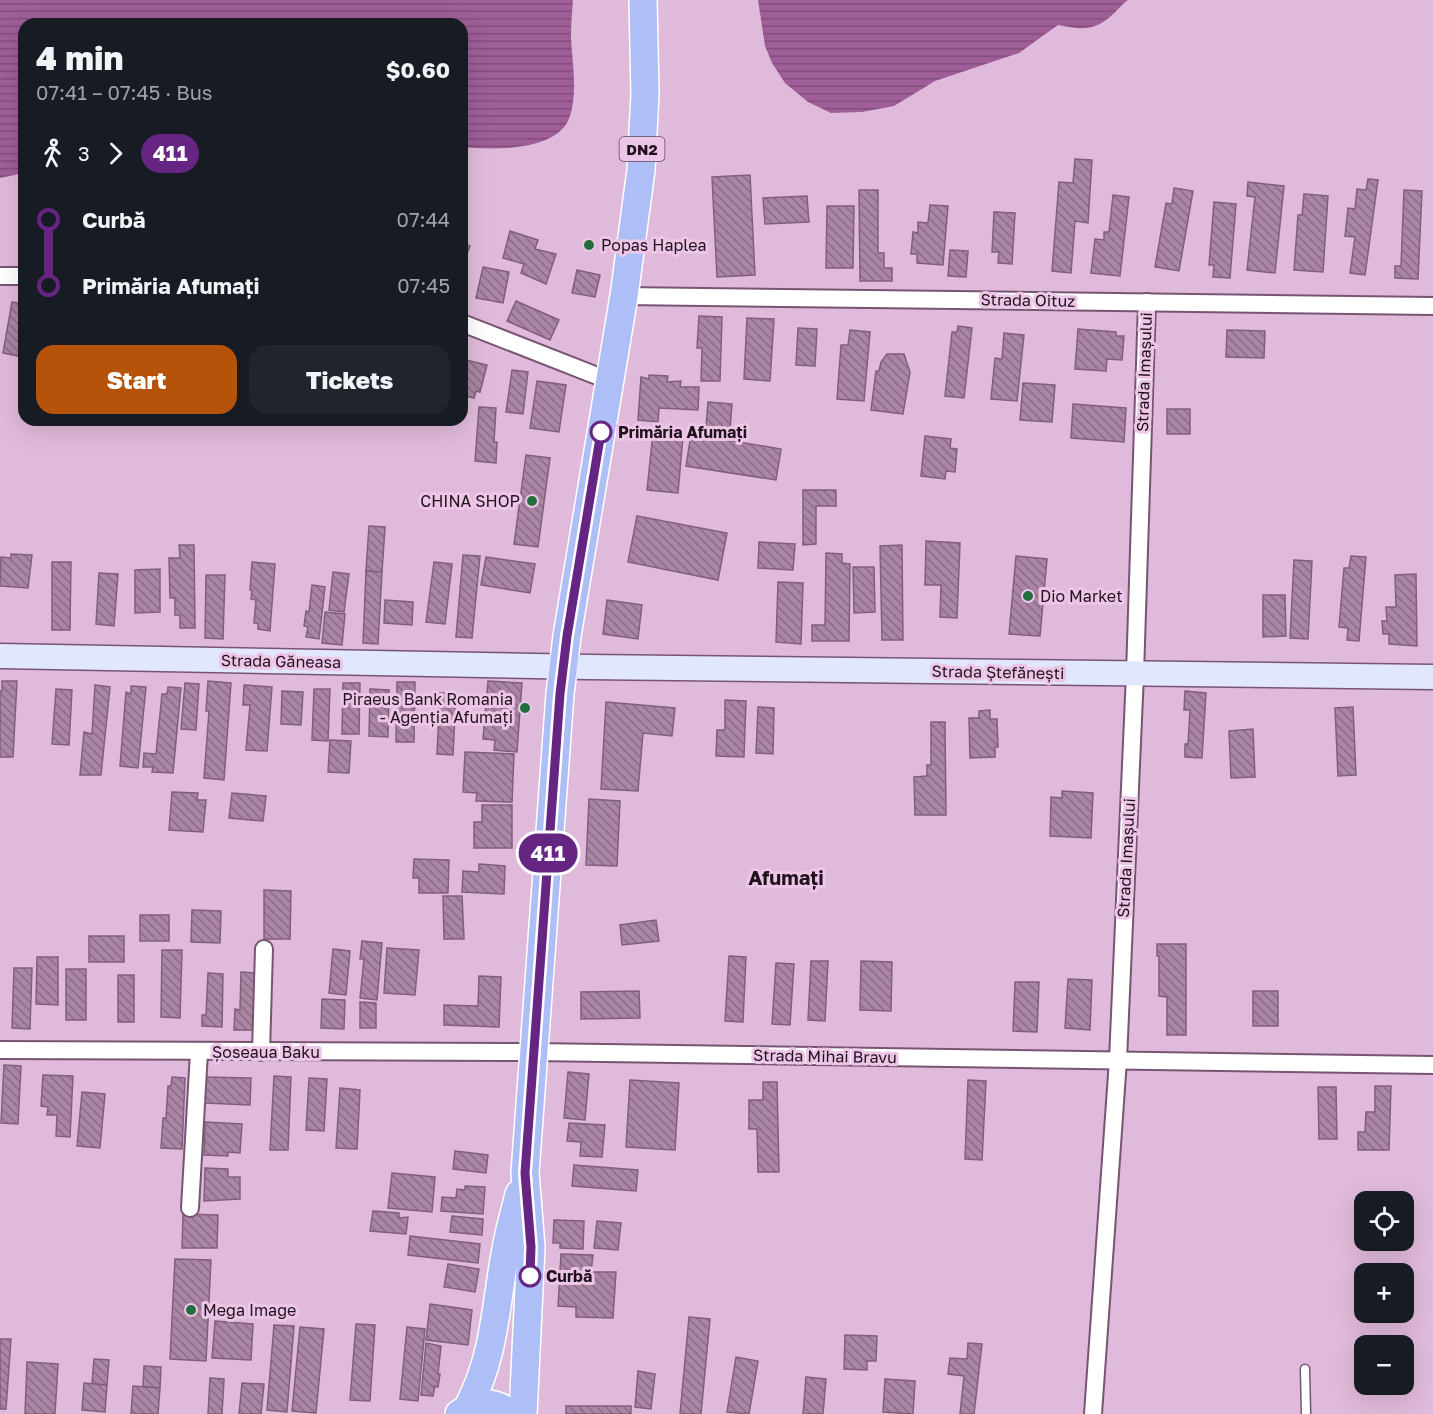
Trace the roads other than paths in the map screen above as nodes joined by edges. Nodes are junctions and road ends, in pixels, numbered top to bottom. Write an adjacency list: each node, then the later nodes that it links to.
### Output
1 (643, 0): 4 (highway, DN2)
2 (0, 276): 3 (street)
3 (18, 276)
4 (624, 296): 5 (street, Strada Oituz); 8 (highway, DN2)
5 (1147, 302): 6 (street, Strada Oituz); 11 (street, Strada Imașului)
6 (1433, 306)
7 (468, 325): 8 (street)
8 (610, 381): 10 (highway, DN2)
9 (0, 656): 10 (main road, Strada Găneasa)
10 (562, 666): 11 (main road, Strada Ștefănești); 17 (highway, DN2)
11 (1135, 674): 12 (main road, Strada Ștefănești); 18 (street, Strada Imașului)
12 (1433, 677)
13 (264, 949): 16 (street)
14 (0, 1050): 15 (street, Șoseaua Baku)
15 (199, 1052): 16 (street, Șoseaua Baku); 21 (street)
16 (261, 1052): 17 (street, Șoseaua Baku)
17 (533, 1052): 18 (street, Strada Mihai Bravu); 20 (highway, DN2)
18 (1118, 1060): 19 (street, Strada Mihai Bravu); 26 (street, Strada Imașului)
19 (1433, 1065)
20 (525, 1173): 23 (highway, DN2); 25 (highway, DN2)
21 (190, 1208)
22 (1305, 1369): 27 (lane)
23 (464, 1410): 24 (highway, DN2)
24 (511, 1414)
25 (523, 1414)
26 (1093, 1414)
27 (1306, 1414)

